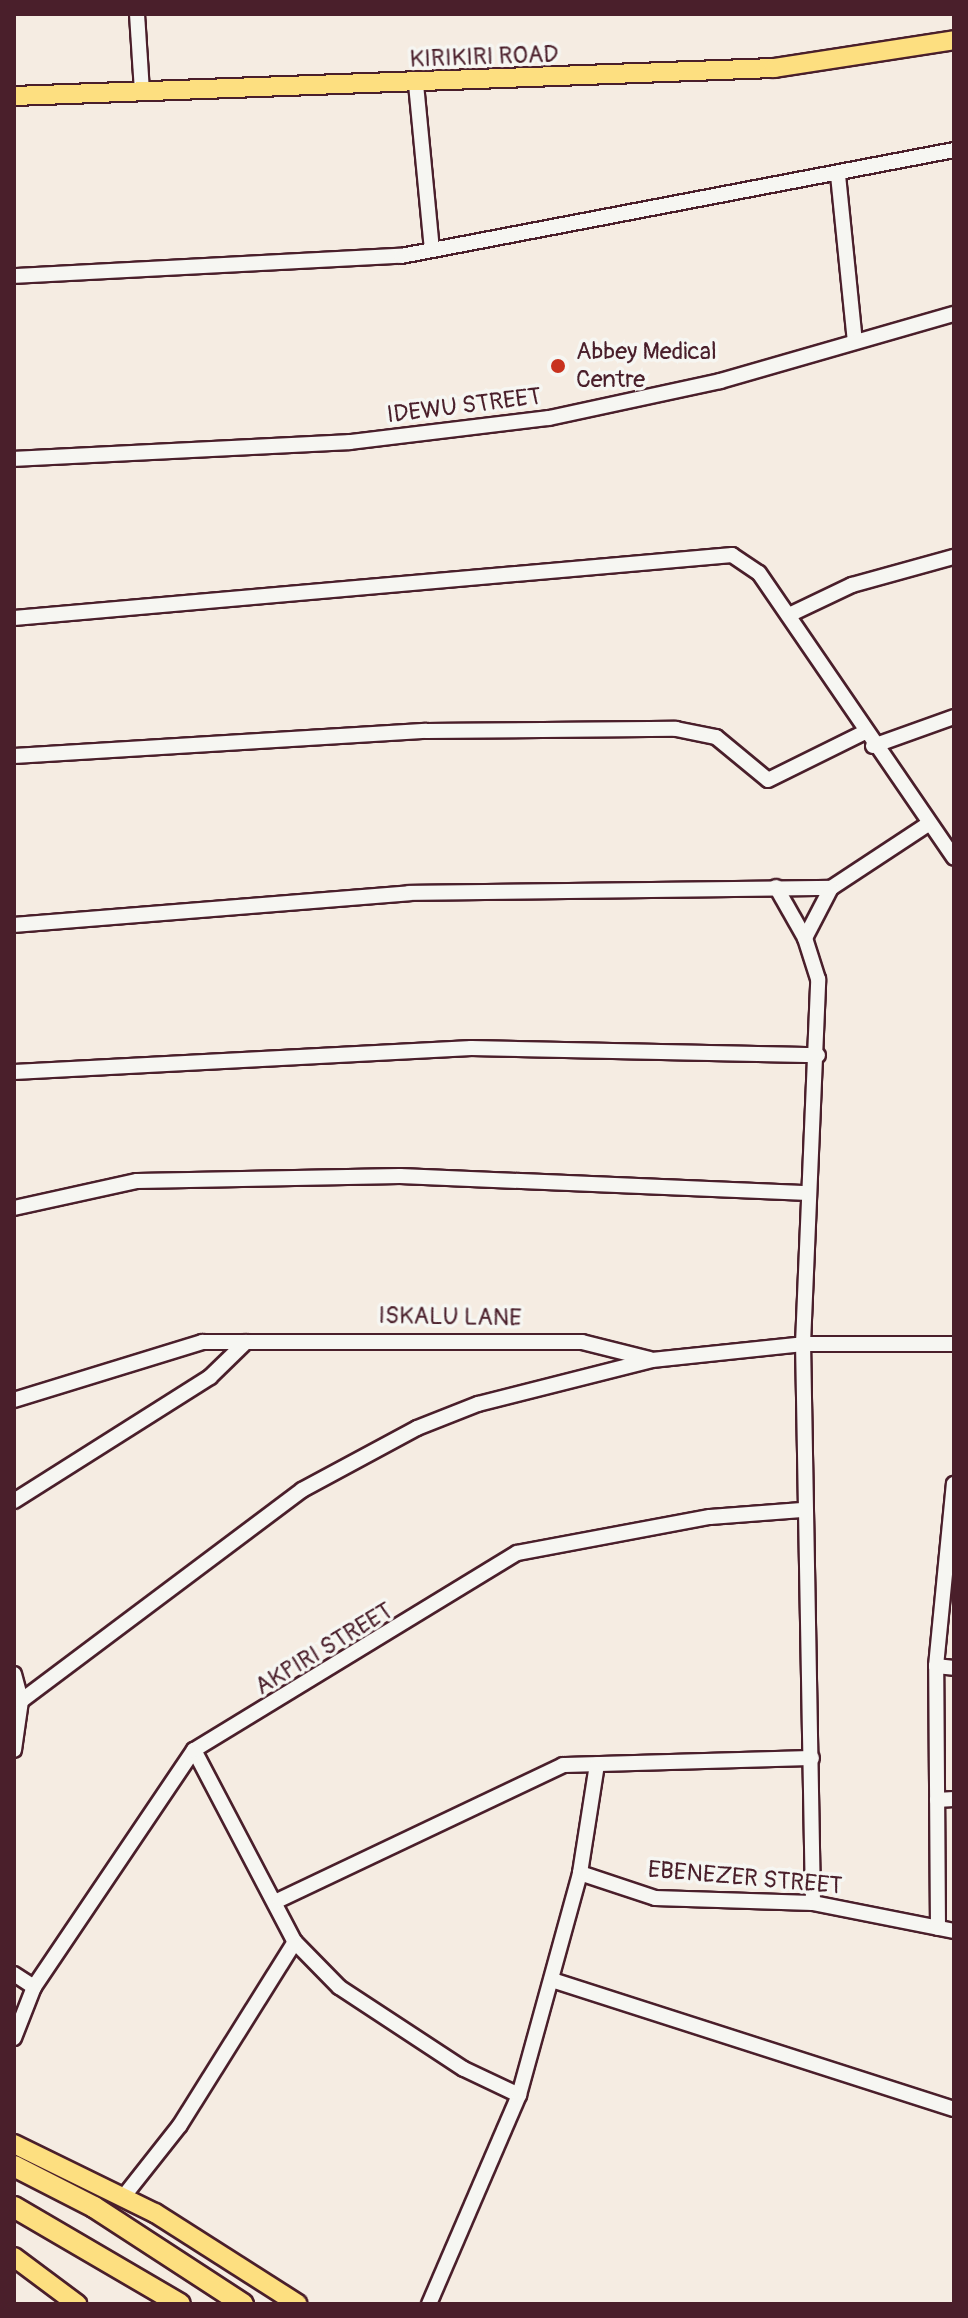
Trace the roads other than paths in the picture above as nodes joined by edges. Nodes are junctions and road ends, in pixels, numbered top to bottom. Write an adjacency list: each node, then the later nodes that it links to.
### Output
1 (137, 14): 4 (street)
2 (954, 40): 3 (main road, KIRIKIRI ROAD)
3 (416, 84): 4 (main road, KIRIKIRI ROAD); 8 (street)
4 (142, 91): 5 (main road, KIRIKIRI ROAD)
5 (14, 96)
6 (954, 150): 7 (street)
7 (838, 175): 8 (street); 11 (street)
8 (432, 249): 9 (street)
9 (14, 276)
10 (954, 314): 11 (street, IDEWU STREET)
11 (855, 341): 12 (street, IDEWU STREET)
12 (14, 459)
13 (954, 557): 14 (street)
14 (789, 615): 15 (street); 17 (street)
15 (14, 618)
16 (954, 717): 18 (street)
17 (863, 733): 18 (street); 19 (street)
18 (873, 746): 20 (street)
19 (14, 756)
20 (928, 824): 21 (street); 23 (street)
21 (954, 858)
22 (776, 887): 23 (street); 24 (street); 25 (street)
23 (831, 888): 25 (street)
24 (14, 925)
25 (805, 938): 26 (street)
26 (818, 1055): 27 (street); 28 (street)
27 (14, 1072)
28 (809, 1193): 29 (street); 31 (street)
29 (14, 1208)
30 (246, 1342): 33 (street, ISKALU LANE); 34 (street, ISKALU LANE); 36 (street)
31 (803, 1344): 32 (street); 33 (street); 37 (street)
32 (954, 1344)
33 (652, 1360): 41 (street)
34 (14, 1400)
35 (954, 1484): 38 (street)
36 (14, 1501)
37 (802, 1510): 43 (street, AKPIRI STREET); 44 (street)
38 (936, 1666): 39 (street); 47 (street)
39 (954, 1668)
40 (14, 1674): 41 (street)
41 (21, 1701): 42 (street)
42 (14, 1750)
43 (194, 1750): 49 (street); 56 (street, AKPIRI STREET)
44 (812, 1758): 45 (street); 50 (street)
45 (597, 1764): 48 (street); 49 (street)
46 (954, 1799): 47 (street)
47 (937, 1800): 51 (street)
48 (580, 1873): 50 (street, EBENEZER STREET); 55 (street)
49 (279, 1900): 53 (street)
50 (813, 1903): 51 (street, EBENEZER STREET)
51 (938, 1928): 52 (street, EBENEZER STREET)
52 (954, 1931)
53 (295, 1942): 58 (street); 62 (street)
54 (14, 1974): 56 (street)
55 (552, 1980): 58 (street); 59 (street)
56 (34, 1987): 57 (street, AKPIRI STREET)
57 (14, 2038)
58 (519, 2095): 69 (street)
59 (954, 2109)
60 (14, 2144): 62 (main road)
61 (14, 2166): 67 (highway)
62 (124, 2196): 68 (main road)
63 (14, 2207): 66 (highway)
64 (14, 2257): 65 (main road)
65 (77, 2304)
66 (180, 2304)
67 (243, 2304)
68 (298, 2304)
69 (429, 2304)

